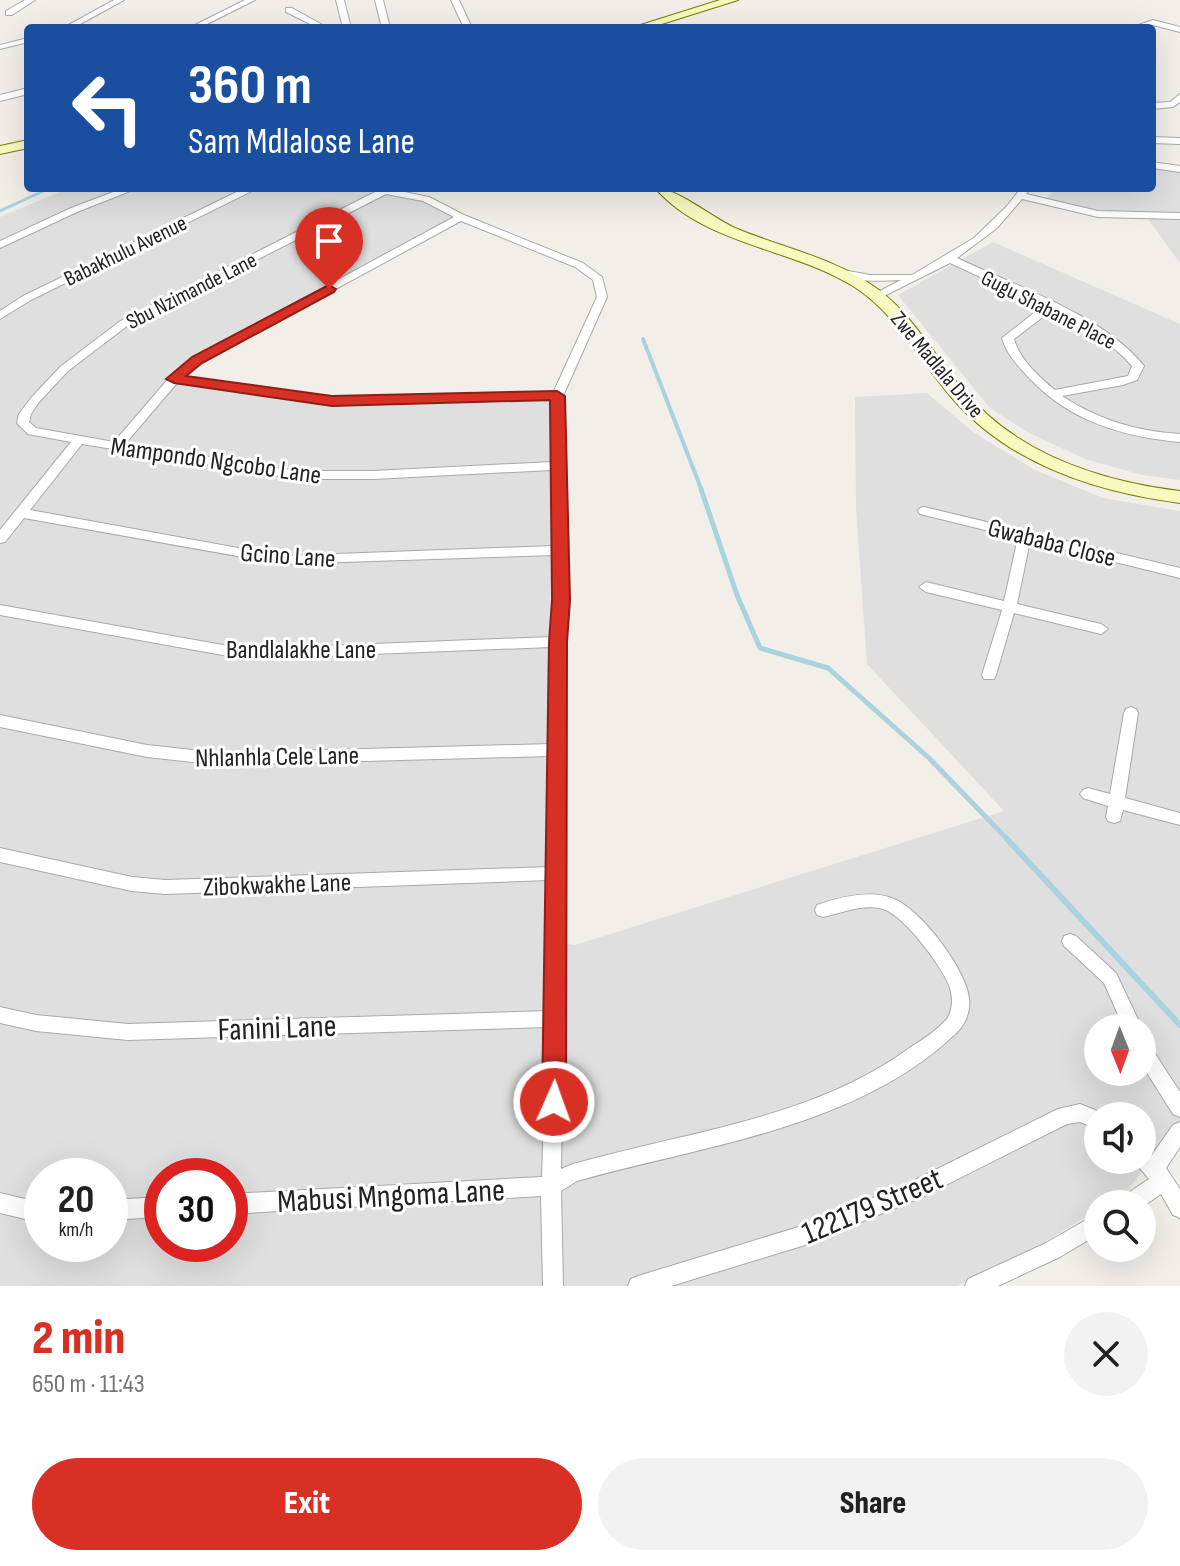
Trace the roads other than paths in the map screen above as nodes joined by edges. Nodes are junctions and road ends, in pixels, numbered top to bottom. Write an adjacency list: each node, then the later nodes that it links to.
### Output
1 (31, 0): 9 (street)
2 (120, 0): 12 (street)
3 (251, 0): 13 (street)
4 (340, 0): 15 (street)
5 (379, 0): 16 (street)
6 (455, 0): 17 (street)
7 (732, 0): 18 (street)
8 (0, 3): 9 (street)
9 (19, 7): 11 (street)
10 (289, 10): 14 (street)
11 (9, 13)
12 (75, 24)
13 (201, 24)
14 (316, 24)
15 (346, 24)
16 (385, 24)
17 (466, 24)
18 (651, 24)
19 (1147, 24): 20 (street)
20 (1180, 30)
21 (24, 41): 22 (street)
22 (0, 47)
23 (24, 92): 25 (street)
24 (1180, 97): 26 (street)
25 (0, 98)
26 (1156, 106)
27 (1156, 140): 28 (street)
28 (1180, 141)
29 (24, 145): 30 (street)
30 (0, 150)
31 (1156, 166): 32 (street)
32 (1180, 169)
33 (122, 192): 41 (street)
34 (245, 192): 47 (street, Babakhulu Avenue)
35 (383, 192): 51 (street, Sbu Nzimande Lane)
36 (390, 192): 40 (street)
37 (667, 192): 43 (street, Zwe Madlala Drive)
38 (1024, 192): 39 (street); 42 (street)
39 (1180, 216)
40 (461, 217): 48 (street); 50 (street)
41 (0, 245)
42 (952, 260): 44 (street); 46 (street, Gugu Shabane Place)
43 (838, 272): 44 (street); 45 (street, Zwe Madlala Drive)
44 (920, 275): 45 (street)
45 (878, 296): 56 (street, Zwe Madlala Drive)
46 (1049, 307): 49 (street); 49 (street, Gugu Shabane Place)
47 (0, 316)
48 (174, 379): 50 (street); 54 (street)
49 (1052, 394): 52 (street)
50 (557, 396): 55 (street)
51 (23, 423): 53 (street, Mampondo Ngcobo Lane)
52 (1180, 438)
53 (79, 440): 54 (street, Mampondo Ngcobo Lane); 58 (street)
54 (117, 446): 55 (street, Mampondo Ngcobo Lane)
55 (558, 466): 61 (street)
56 (1180, 497)
57 (924, 511): 59 (street, Gwababa Close)
58 (21, 513): 60 (street); 61 (street, Gcino Lane)
59 (1025, 536): 62 (street, Gwababa Close); 64 (street)
60 (0, 539)
61 (559, 550): 67 (street)
62 (1180, 573)
63 (926, 587): 64 (street)
64 (1009, 608): 66 (street); 68 (street)
65 (0, 610): 67 (street, Bandlalakhe Lane)
66 (1101, 629)
67 (558, 642): 71 (street)
68 (989, 675)
69 (1131, 713): 73 (street)
70 (0, 721): 71 (street, Nhlanhla Cele Lane)
71 (558, 750): 76 (street)
72 (1088, 794): 73 (street)
73 (1116, 809): 74 (street)
74 (1180, 819)
75 (0, 855): 76 (street, Zibokwakhe Lane)
76 (558, 873): 81 (street)
77 (823, 910): 88 (street)
78 (1070, 941): 79 (street)
79 (1127, 1014)
80 (0, 1015): 81 (street, Fanini Lane)
81 (556, 1019): 88 (street)
82 (1156, 1071): 83 (street)
83 (1180, 1108)
84 (1084, 1115): 95 (street, 122179 Street)
85 (1180, 1131): 86 (street)
86 (1156, 1165)
87 (1156, 1173): 91 (street)
88 (551, 1186): 90 (street, Mabusi Mngoma Lane); 94 (street)
89 (0, 1203): 92 (street)
90 (248, 1203)
91 (1180, 1208)
92 (24, 1209)
93 (1084, 1231): 96 (street)
94 (553, 1286)
95 (638, 1286)
96 (975, 1286)

